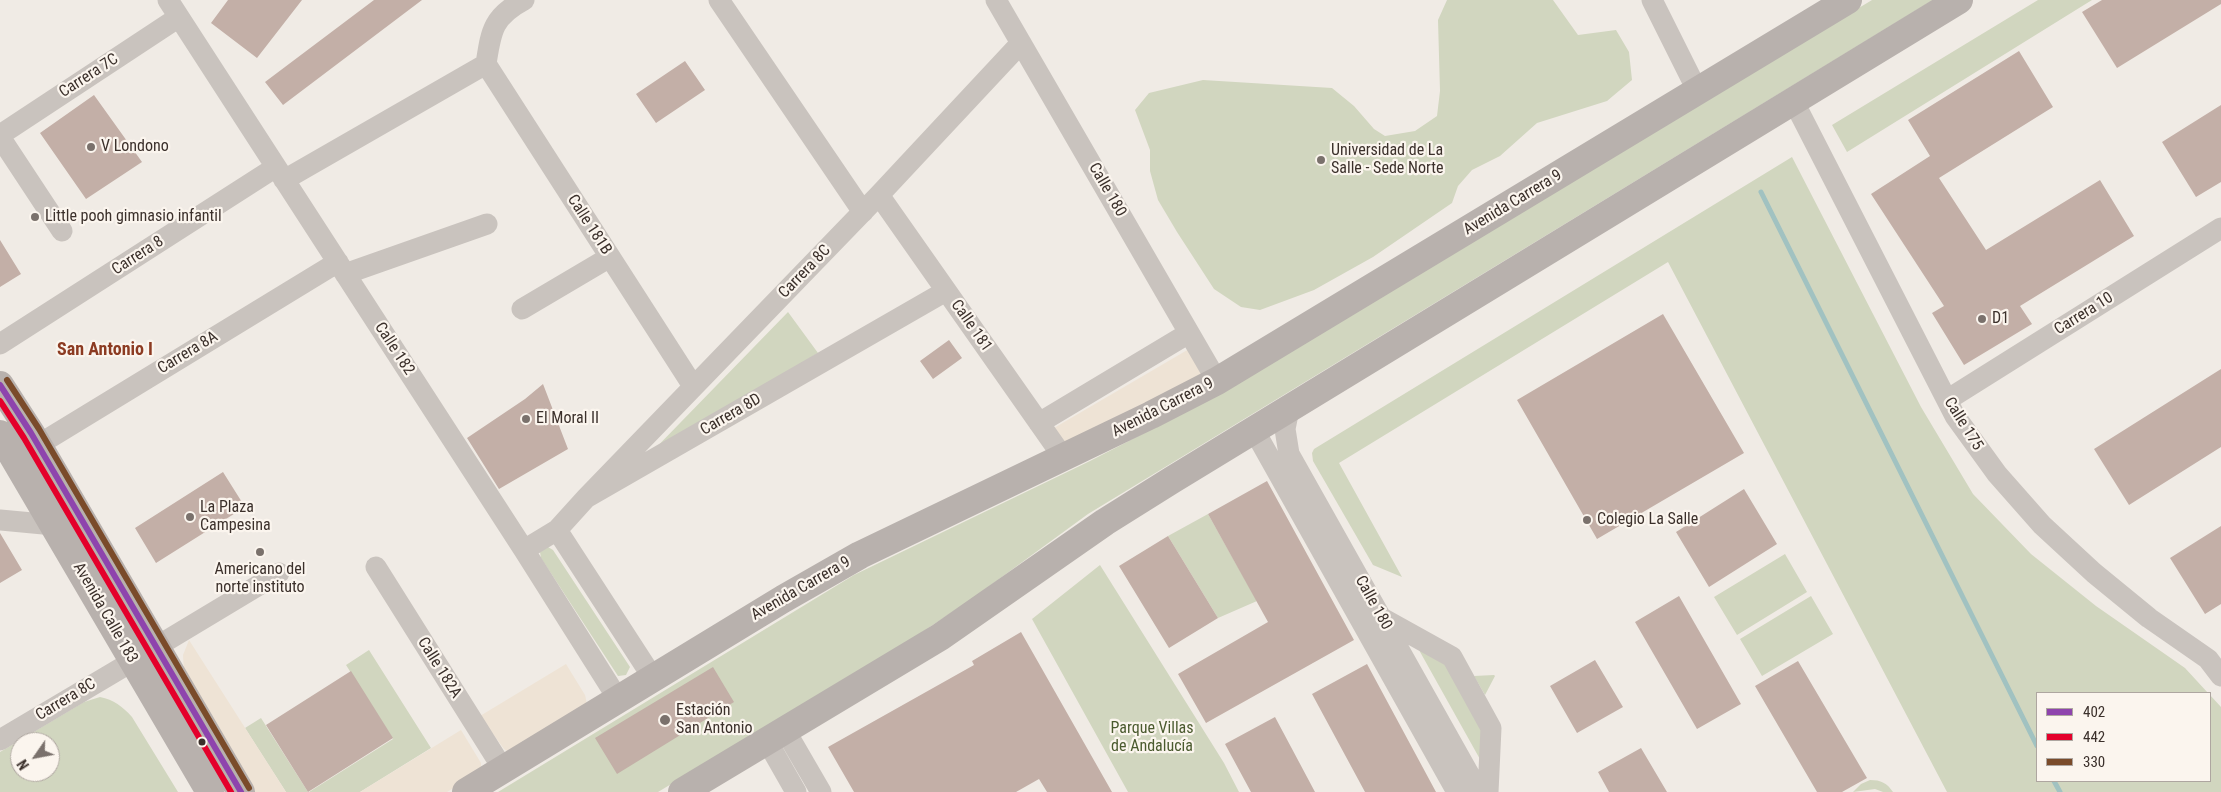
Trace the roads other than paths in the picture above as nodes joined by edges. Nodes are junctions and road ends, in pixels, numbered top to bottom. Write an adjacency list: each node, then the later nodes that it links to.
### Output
1 (524, 0): 9 (street)
2 (719, 0): 15 (street)
3 (996, 0): 8 (street, Calle 180)
4 (1652, 0): 10 (street)
5 (1848, 0): 10 (main road, Avenida Carrera 9)
6 (1959, 0): 11 (main road)
7 (173, 5): 12 (street, Carrera 7C); 13 (street, Calle 182)
8 (1021, 43): 14 (street, Carrera 8C); 23 (street, Calle 180)
9 (486, 64): 13 (street, Carrera 8); 19 (street, Calle 181B)
10 (1698, 92): 25 (main road, Avenida Carrera 9)
11 (1794, 102): 28 (street, Calle 175); 29 (main road)
12 (0, 136): 18 (street)
13 (280, 173): 20 (street, Calle 182); 24 (street, Carrera 8)
14 (879, 195): 15 (street, Carrera 8C); 21 (street, Calle 181)
15 (863, 212): 27 (street, Carrera 8C)
16 (487, 224): 20 (street, Carrera 8A)
17 (2221, 228): 28 (street, Carrera 10)
18 (62, 231)
19 (610, 258): 22 (street); 27 (street, Calle 181B)
20 (341, 268): 33 (street, Carrera 8A); 39 (street, Calle 182)
21 (946, 291): 30 (street, Calle 181); 35 (street, Carrera 8D)
22 (522, 309)
23 (1189, 333): 25 (street, Calle 180); 30 (street)
24 (0, 344)
25 (1217, 381): 34 (main road, Avenida Carrera 9)
26 (0, 385): 33 (main road, Avenida Calle 183)
27 (693, 386): 35 (street, Carrera 8C)
28 (1947, 400): 45 (street, Calle 175)
29 (1288, 409): 31 (main road); 42 (street, Calle 180)
30 (1039, 423): 34 (street, Calle 181)
31 (1254, 430): 48 (main road); 57 (street, Calle 180)
32 (0, 434): 37 (main road, Avenida Calle 183)
33 (38, 445): 43 (main road, Avenida Calle 183)
34 (1063, 457): 46 (main road, Avenida Carrera 9)
35 (586, 498): 38 (street, Carrera 8D)
36 (0, 520): 37 (street)
37 (54, 526): 44 (main road, Avenida Calle 183)
38 (557, 530): 39 (street, Carrera 8D); 46 (street)
39 (524, 550): 47 (street, Calle 182)
40 (376, 567): 50 (street, Calle 182A)
41 (279, 573): 43 (street)
42 (1380, 616): 58 (street, Calle 180); 59 (street)
43 (156, 647): 52 (main road, Avenida Calle 183)
44 (133, 661): 49 (street, Carrera 8C); 51 (main road, Avenida Calle 183)
45 (2221, 676)
46 (653, 678): 47 (main road, Avenida Carrera 9)
47 (618, 699): 50 (main road, Avenida Carrera 9)
48 (776, 736): 54 (main road); 55 (street); 56 (street)
49 (0, 740)
50 (503, 770): 53 (main road, Avenida Carrera 9)
51 (210, 792)
52 (241, 792)
53 (466, 792)
54 (682, 792)
55 (796, 792)
56 (821, 792)
57 (1457, 792)
58 (1479, 792)
59 (1488, 792)

